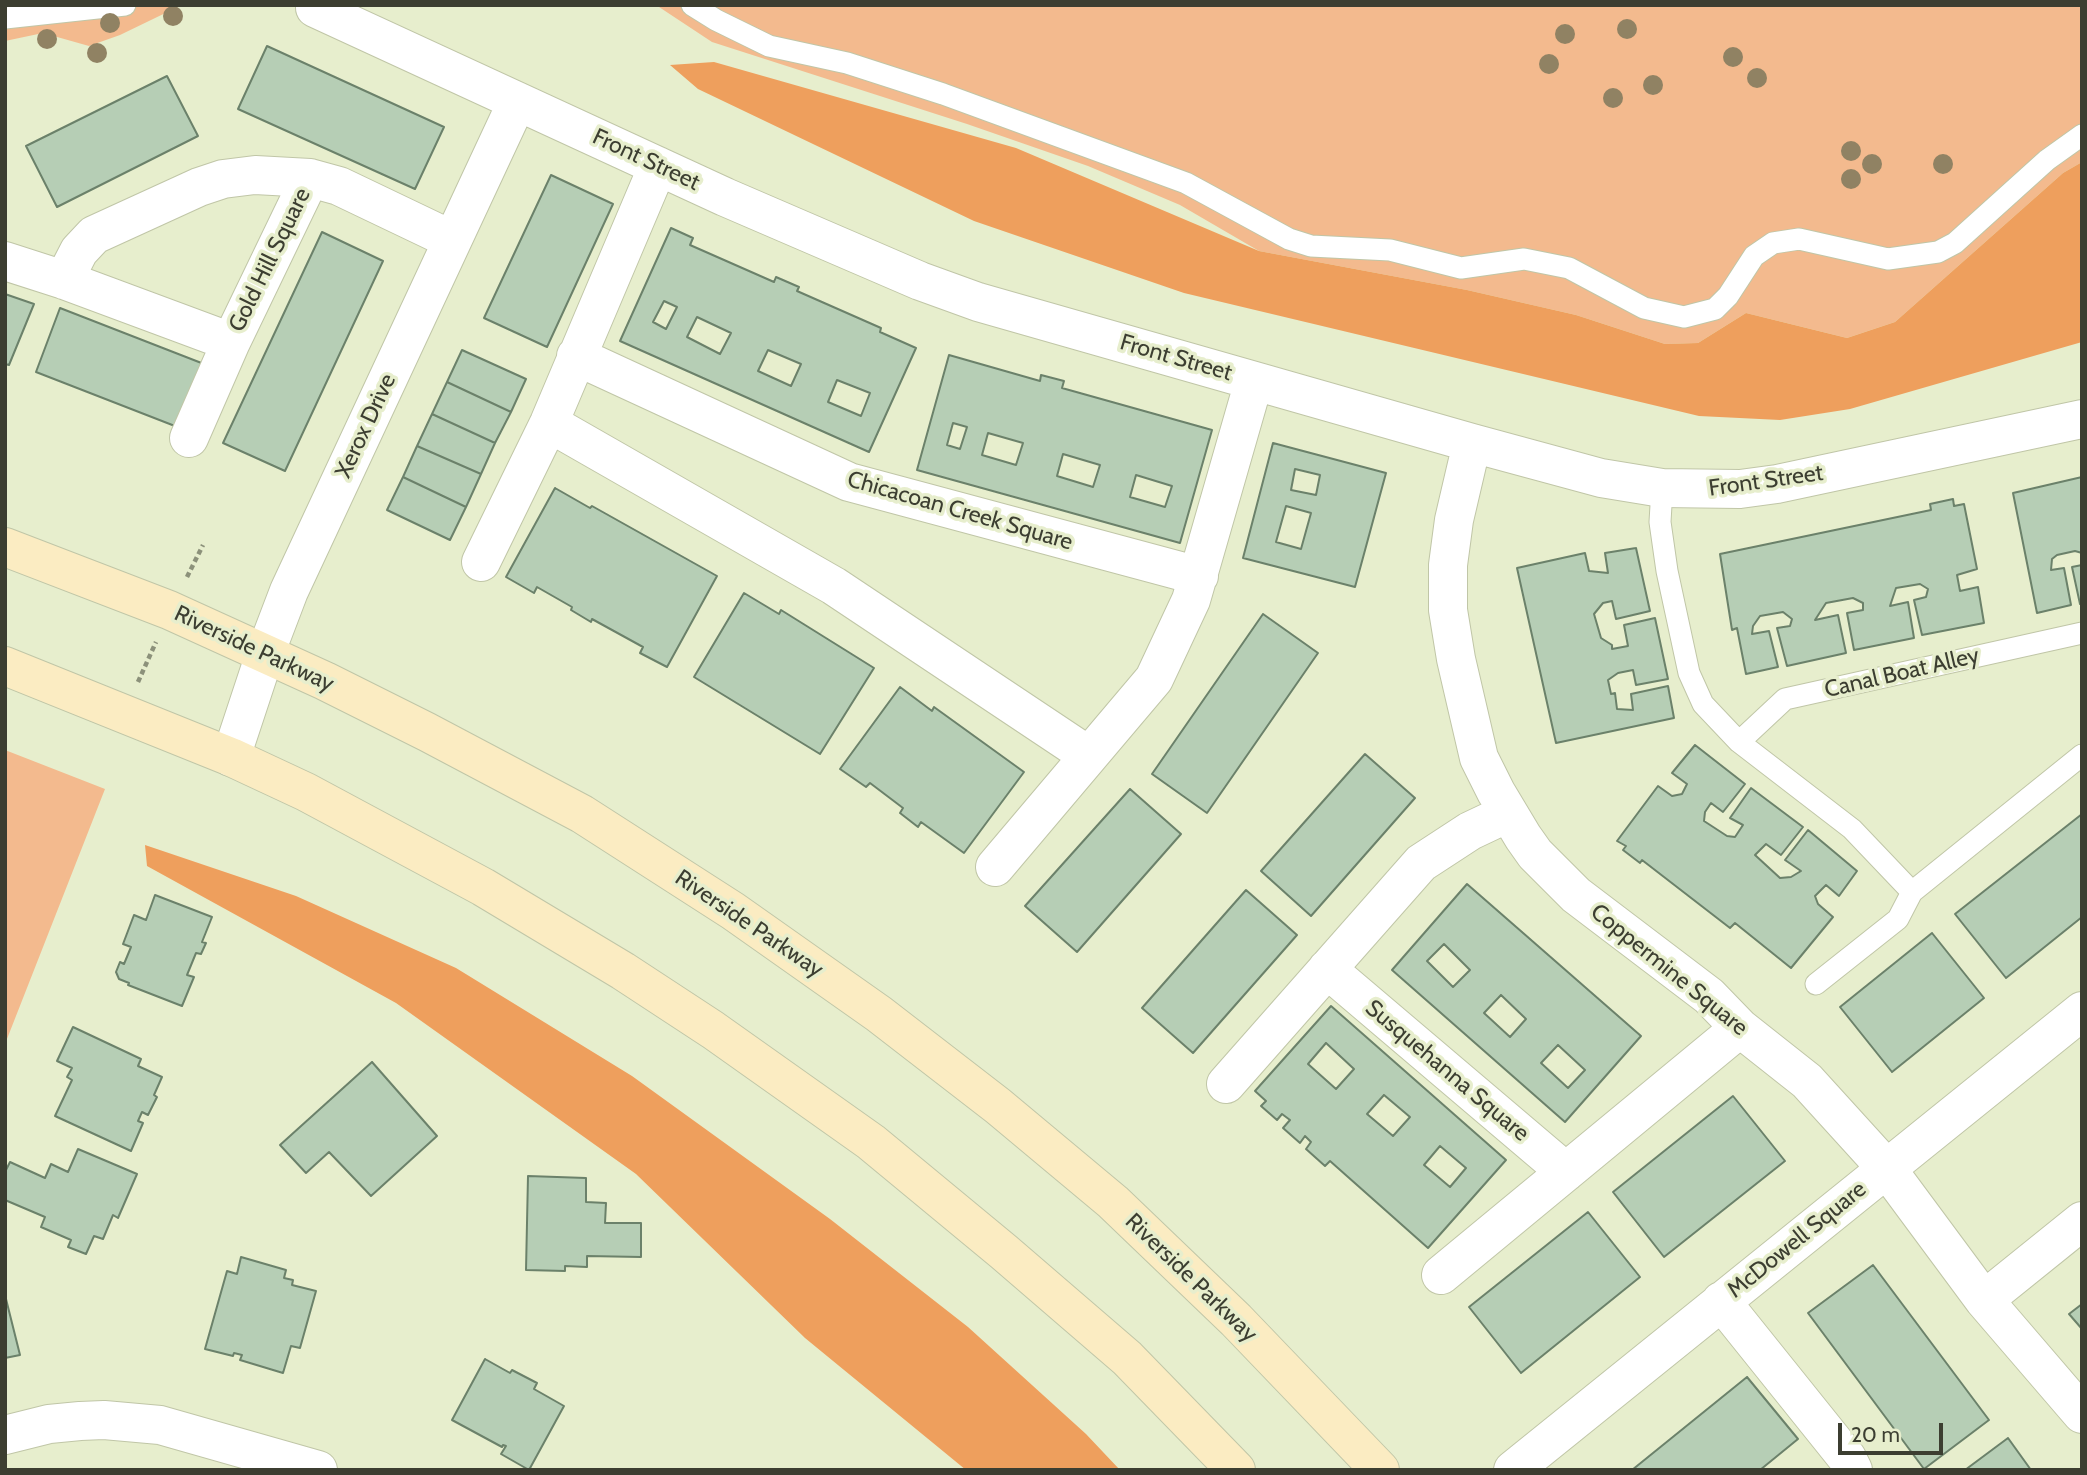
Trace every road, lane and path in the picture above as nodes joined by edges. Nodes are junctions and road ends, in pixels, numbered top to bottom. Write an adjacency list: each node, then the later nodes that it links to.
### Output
1 (125, 5): 4 (lane)
2 (692, 5): 6 (lane)
3 (315, 8): 5 (street, Front Street)
4 (5, 18)
5 (517, 102): 7 (street, Front Street); 9 (street, Xerox Drive)
6 (2082, 135)
7 (658, 166): 13 (street); 14 (street, Front Street)
8 (310, 178): 9 (street, Gold Hill Square); 11 (street, Gold Hill Square); 12 (street, Gold Hill Square)
9 (452, 240): 24 (street, Xerox Drive)
10 (5, 261): 11 (street, Gold Hill Square)
11 (64, 280): 12 (street, Gold Hill Square)
12 (231, 342): 17 (street, Gold Hill Square)
13 (576, 356): 16 (street); 22 (street, Chicacoan Creek Square)
14 (1254, 381): 18 (street, Front Street); 22 (street)
15 (2082, 419): 19 (street, Front Street)
16 (549, 422): 21 (street); 28 (street)
17 (189, 438)
18 (1472, 443): 19 (street, Front Street); 30 (street, Coppermine Square)
19 (1662, 488): 26 (lane)
20 (5, 547): 24 (main road, Riverside Parkway)
21 (481, 562)
22 (1199, 576): 28 (street)
23 (2082, 633): 26 (lane, Canal Boat Alley)
24 (264, 654): 29 (street, Xerox Drive); 49 (main road, Riverside Parkway)
25 (5, 666): 29 (main road)
26 (1739, 742): 32 (lane)
27 (2082, 755): 32 (lane)
28 (1089, 756): 31 (street)
29 (231, 757): 48 (main road)
30 (1508, 813): 33 (street); 36 (street, Coppermine Square)
31 (995, 867)
32 (1912, 892): 34 (lane)
33 (1327, 969): 37 (street); 39 (street, Susquehanna Square)
34 (1816, 984)
35 (2082, 1010): 38 (street, McDowell Square)
36 (1740, 1028): 38 (street, Coppermine Square); 39 (street)
37 (1226, 1084)
38 (1887, 1168): 42 (street, Coppermine Square); 43 (street, McDowell Square)
39 (1566, 1172): 41 (street)
40 (2082, 1221): 42 (street)
41 (1441, 1275)
42 (1984, 1300): 44 (street, Coppermine Square)
43 (1721, 1301): 46 (street); 50 (street, McDowell Square)
44 (2082, 1414)
45 (5, 1435): 47 (street)
46 (1844, 1466)
47 (318, 1470)
48 (1236, 1470)
49 (1380, 1470)
50 (1513, 1470)

